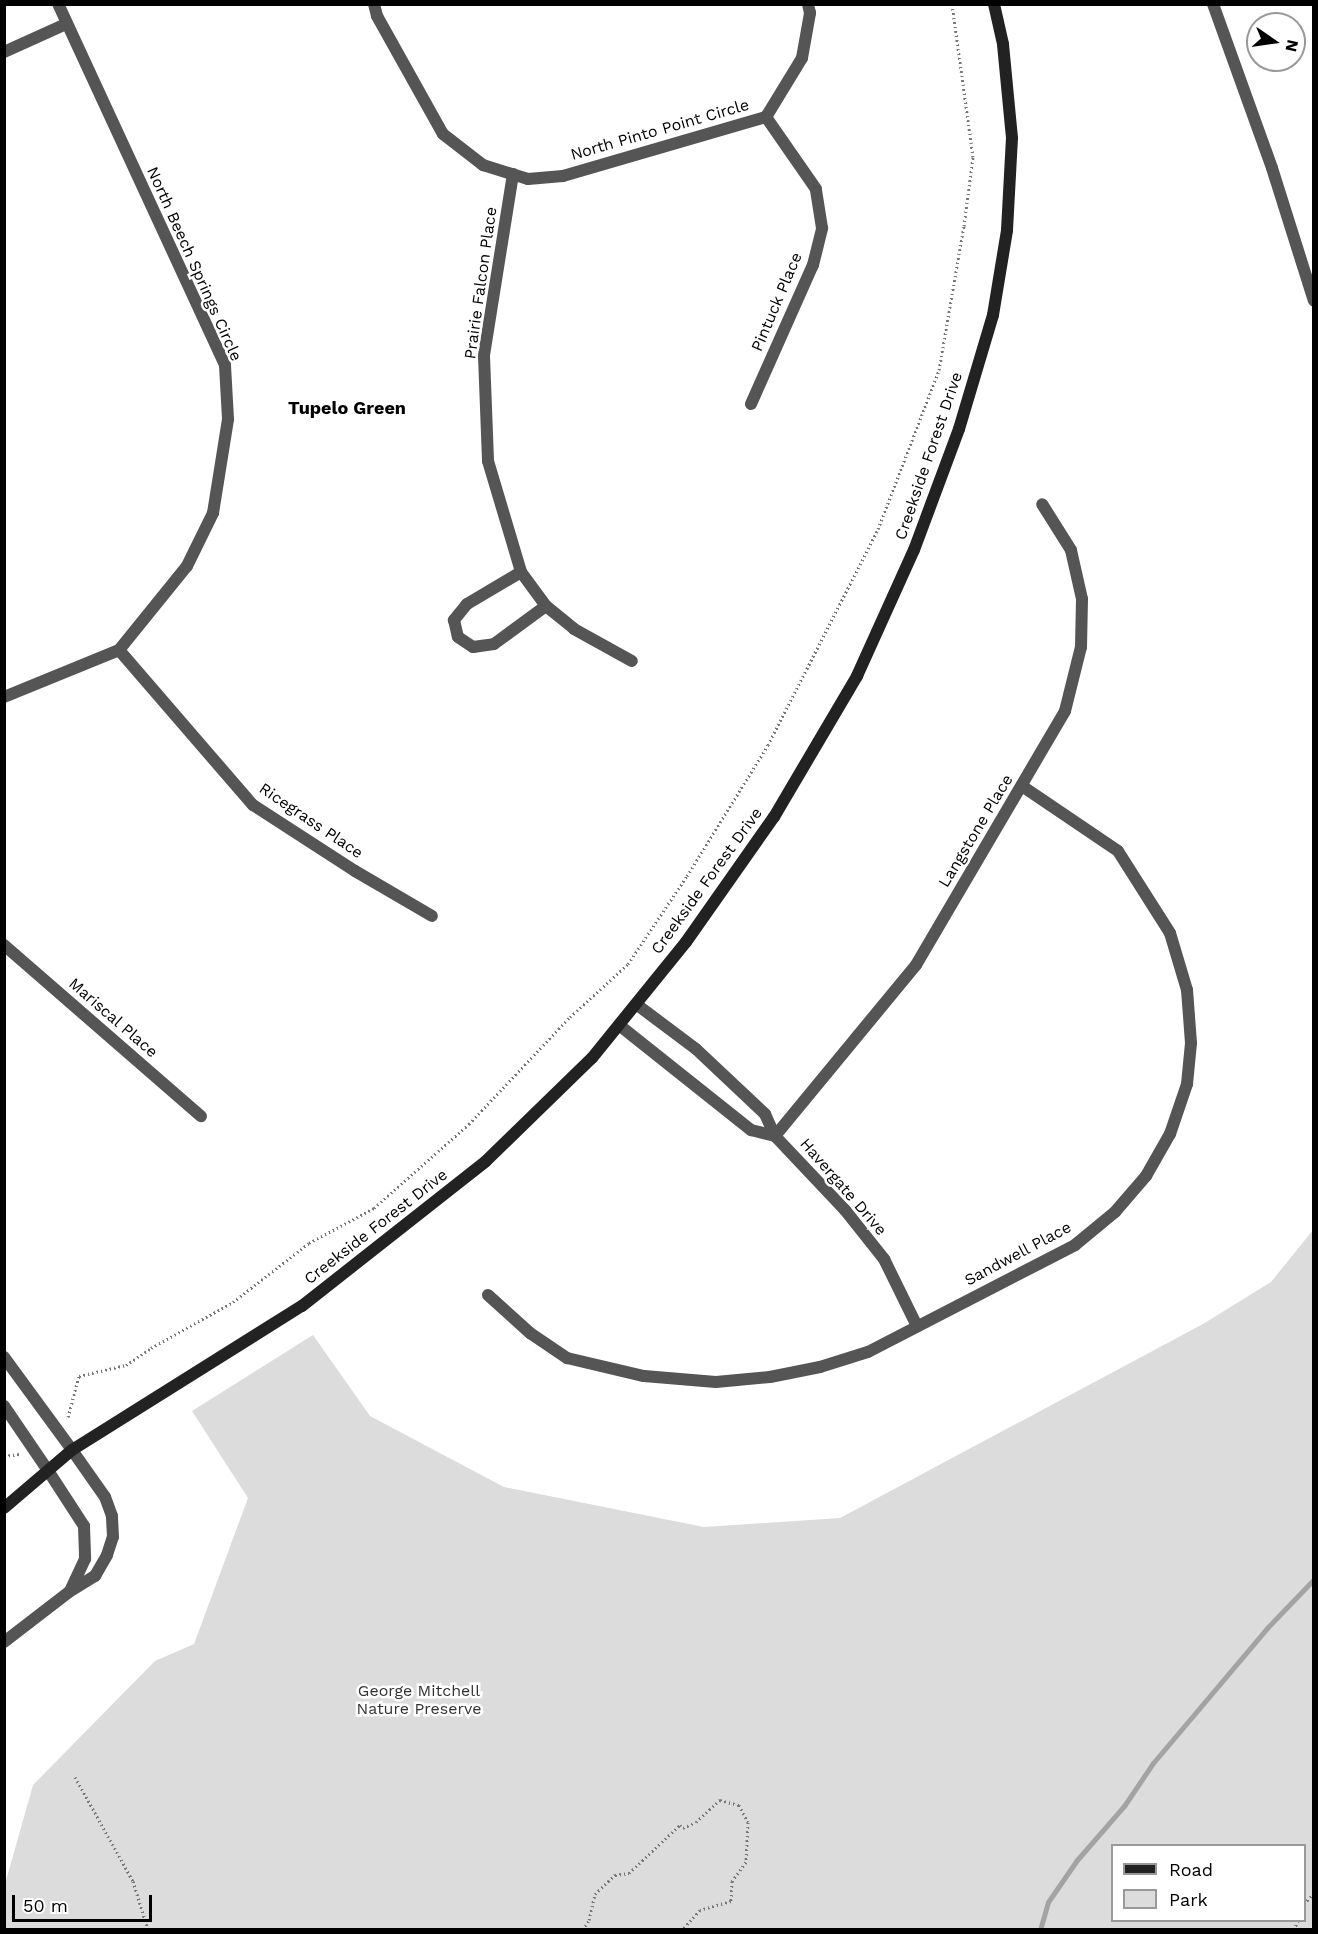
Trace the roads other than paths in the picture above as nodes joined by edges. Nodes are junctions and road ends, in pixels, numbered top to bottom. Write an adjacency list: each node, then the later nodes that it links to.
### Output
1 (58, 4): 6 (street, North Beech Springs Circle)
2 (374, 4): 9 (street, North Pinto Point Circle)
3 (808, 4): 8 (street, North Pinto Point Circle)
4 (994, 4): 21 (main road, Creekside Forest Drive)
5 (1213, 4): 10 (street)
6 (66, 24): 7 (street); 15 (street, North Beech Springs Circle)
7 (4, 52)
8 (766, 117): 9 (street, North Pinto Point Circle); 11 (street, Pintuck Place)
9 (513, 174): 13 (street, Prairie Falcon Place)
10 (1314, 301)
11 (751, 404)
12 (1041, 504): 18 (street, Langstone Place)
13 (521, 572): 14 (street, Prairie Falcon Place); 14 (street)
14 (546, 606): 16 (street, Prairie Falcon Place)
15 (119, 650): 17 (street, North Beech Springs Circle); 19 (street, Ricegrass Place)
16 (632, 661)
17 (4, 697)
18 (1022, 786): 24 (street, Langstone Place); 26 (street, Sandwell Place)
19 (432, 916)
20 (4, 945): 23 (street, Mariscal Place)
21 (636, 1004): 22 (main road, Creekside Forest Drive); 24 (street, Havergate Drive)
22 (619, 1025): 24 (street, Havergate Drive); 29 (main road, Creekside Forest Drive)
23 (201, 1116)
24 (775, 1136): 26 (street, Havergate Drive)
25 (488, 1294): 26 (street, Sandwell Place)
26 (917, 1326)
27 (4, 1357): 29 (street)
28 (4, 1406): 30 (street)
29 (72, 1450): 30 (main road, Creekside Forest Drive); 32 (street)
30 (47, 1469): 31 (main road, Creekside Forest Drive); 32 (street)
31 (4, 1508)
32 (69, 1592): 33 (street)
33 (4, 1642)

